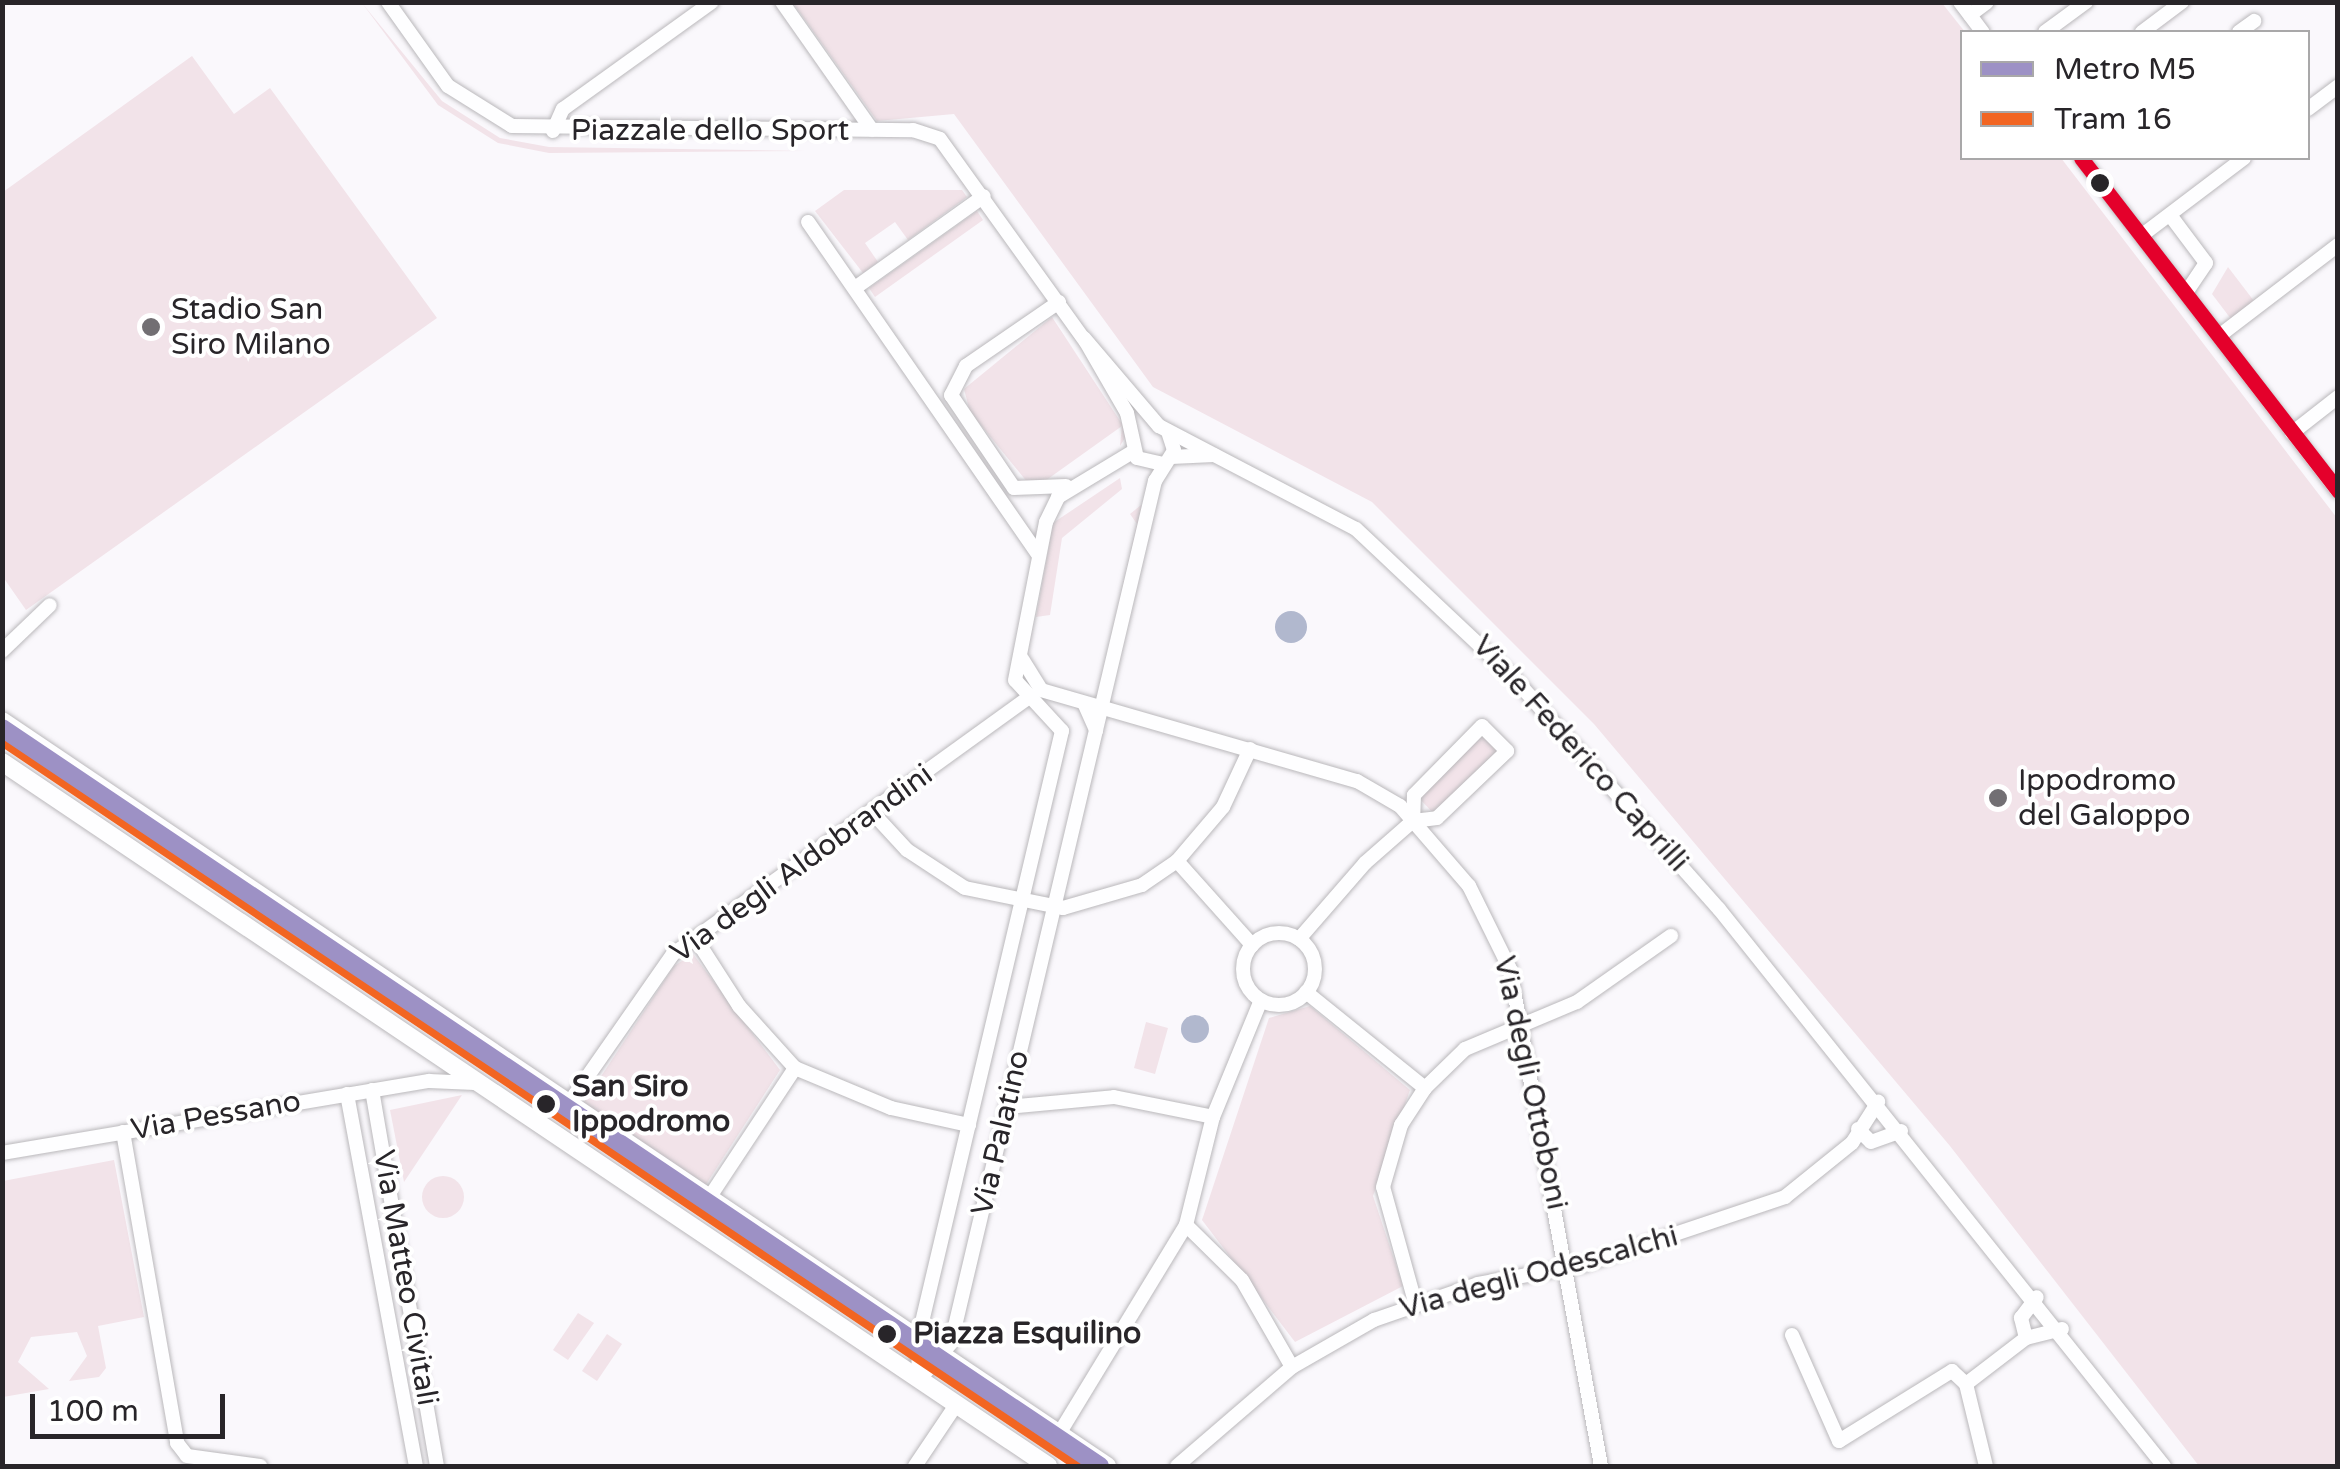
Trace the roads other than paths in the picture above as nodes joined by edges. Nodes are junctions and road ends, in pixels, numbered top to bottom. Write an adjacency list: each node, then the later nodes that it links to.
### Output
1 (388, 2): 17 (street)
2 (712, 2): 17 (street, Piazzale dello Sport)
3 (782, 2): 16 (street)
4 (1960, 2): 8 (street)
5 (1987, 2): 8 (street)
6 (2086, 2): 11 (street)
7 (2182, 2): 12 (street)
8 (1970, 16): 10 (street)
9 (2254, 21): 13 (street)
10 (1981, 30)
11 (2048, 30)
12 (2145, 30)
13 (2242, 30)
14 (2338, 86): 15 (street)
15 (2310, 107)
16 (872, 130): 17 (street, Piazzale dello Sport); 20 (street, Piazzale dello Sport)
17 (553, 132)
18 (2083, 160): 23 (street)
19 (2241, 160): 21 (street)
20 (984, 196): 25 (street); 27 (street, Piazzale dello Sport)
21 (2170, 214): 23 (street); 26 (street)
22 (808, 222): 25 (street)
23 (2141, 236): 26 (street)
24 (2338, 245): 28 (street)
25 (855, 288): 38 (street)
26 (2186, 294): 28 (street)
27 (1059, 302): 29 (street, Piazzale dello Sport); 36 (street)
28 (2219, 336): 32 (street)
29 (1084, 338): 31 (street, Piazzale dello Sport); 33 (street, Piazzale dello Sport)
30 (2338, 397): 32 (street)
31 (1164, 428): 33 (street); 34 (street, Viale Federico Caprilli); 35 (street)
32 (2292, 432): 37 (street)
33 (1134, 443): 35 (street); 36 (street)
34 (1235, 459): 35 (street, Viale Federico Caprilli); 69 (street, Viale Federico Caprilli)
35 (1166, 461): 45 (street)
36 (1078, 483): 38 (street)
37 (2338, 492)
38 (1039, 558): 41 (street)
39 (50, 605): 40 (street)
40 (2, 650)
41 (1022, 659): 42 (street); 43 (street)
42 (1040, 690): 43 (street); 44 (street)
43 (1027, 699): 50 (street, Via degli Aldobrandini); 53 (street, Via Palatino)
44 (1084, 703): 45 (street); 47 (street)
45 (1102, 706): 47 (street, Via Palatino); 48 (street, Via degli Ottoboni)
46 (2, 721): 70 (main road)
47 (1096, 730): 54 (street, Via Palatino)
48 (1250, 749): 51 (street, Via degli Ottoboni); 52 (street)
49 (2, 762): 62 (main road)
50 (871, 811): 53 (street); 56 (street, Via degli Aldobrandini)
51 (1413, 821): 51 (street); 57 (street); 61 (street, Via degli Ottoboni)
52 (1178, 861): 54 (street); 58 (street)
53 (1020, 905): 54 (street); 73 (street, Via Palatino)
54 (1054, 908): 71 (street, Via Palatino)
55 (1671, 936): 61 (street)
56 (696, 939): 63 (street); 70 (street, Via degli Aldobrandini)
57 (1299, 940): 58 (street); 59 (street)
58 (1252, 945): 60 (street)
59 (1306, 992): 60 (street); 66 (street)
60 (1260, 1000): 72 (street)
61 (1522, 1023): 66 (street); 80 (street, Via degli Ottoboni)
62 (434, 1053): 64 (street); 65 (main road)
63 (795, 1068): 73 (street); 78 (street)
64 (429, 1081): 65 (street, Via Pessano); 67 (street, Via Pessano)
65 (482, 1085): 89 (main road)
66 (1425, 1088): 82 (street)
67 (372, 1090): 68 (street, Via Pessano); 95 (street, Via Matteo Civitali)
68 (347, 1094): 76 (street, Via Pessano); 94 (street, Via Matteo Civitali)
69 (1878, 1102): 74 (street); 75 (street, Viale Federico Caprilli)
70 (569, 1103): 78 (main road)
71 (1007, 1107): 72 (street); 87 (street, Via Palatino)
72 (1213, 1117): 79 (street)
73 (968, 1124): 86 (street, Via Palatino)
74 (1858, 1129): 75 (street); 80 (street, Via degli Odescalchi)
75 (1901, 1131): 81 (street, Viale Federico Caprilli)
76 (123, 1132): 77 (street, Via Pessano); 93 (street)
77 (2, 1153)
78 (710, 1198): 86 (main road)
79 (1186, 1226): 88 (street); 92 (street)
80 (1566, 1268): 82 (street, Via degli Odescalchi); 100 (street, Via degli Ottoboni)
81 (2037, 1297): 83 (street, Viale Federico Caprilli); 85 (street)
82 (1415, 1302): 88 (street, Via degli Odescalchi)
83 (2062, 1329): 85 (street); 102 (street, Viale Federico Caprilli)
84 (1792, 1335): 90 (street)
85 (2026, 1338): 90 (street)
86 (918, 1339): 87 (main road); 89 (street, Via Palatino)
87 (944, 1356): 89 (street); 92 (main road)
88 (1292, 1366): 99 (street, Via degli Odescalchi)
89 (920, 1380): 91 (main road)
90 (1966, 1384): 101 (street)
91 (956, 1405): 96 (street); 97 (main road)
92 (1059, 1434): 98 (main road)
93 (260, 1466)
94 (416, 1466)
95 (437, 1466)
96 (915, 1466)
97 (1048, 1466)
98 (1108, 1466)
99 (1177, 1466)
100 (1601, 1466)
101 (1986, 1466)
102 (2164, 1466)

